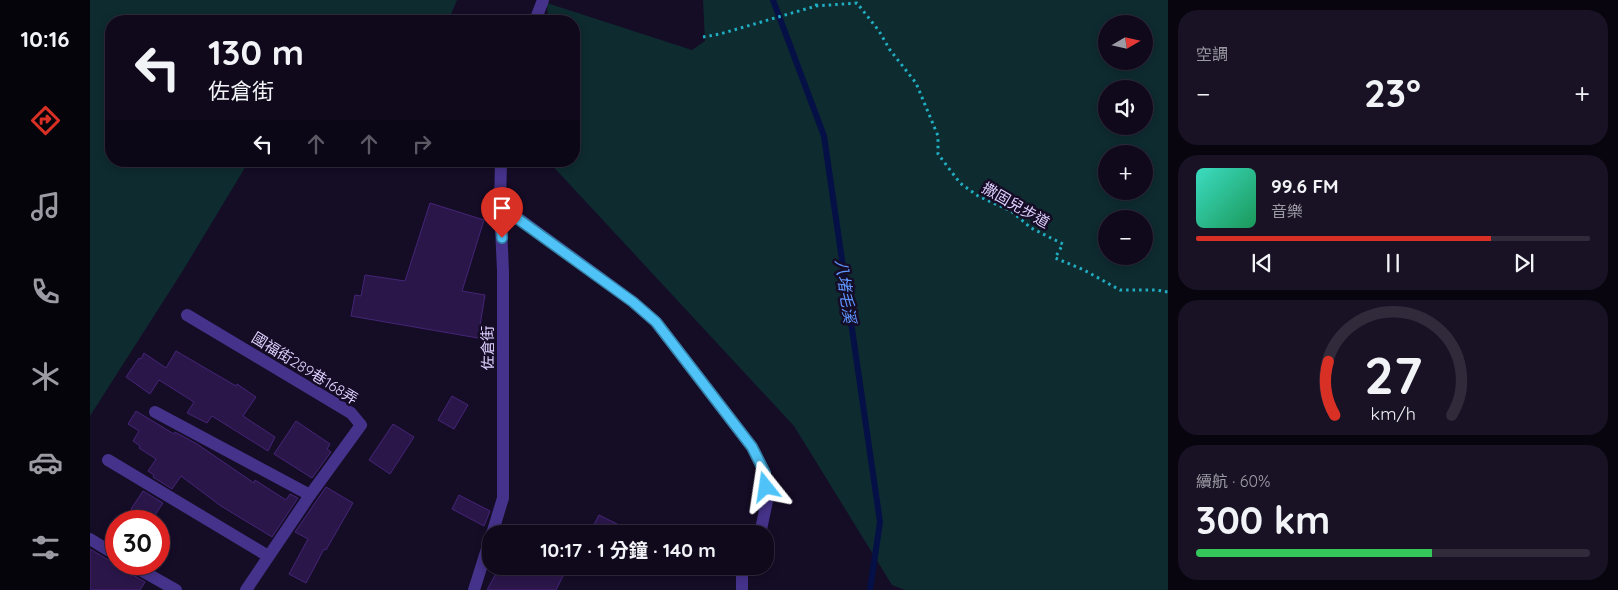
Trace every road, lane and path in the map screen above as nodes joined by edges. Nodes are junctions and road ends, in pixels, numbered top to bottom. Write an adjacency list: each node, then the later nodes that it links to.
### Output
1 (542, 0): 4 (street)
2 (818, 0): 3 (path)
3 (816, 6): 5 (path); 8 (path, 撒固兒步道)
4 (537, 15)
5 (702, 37)
6 (501, 167): 7 (street, 佐倉街)
7 (500, 206): 13 (street, 佐倉街); 14 (street)
8 (1168, 292)
9 (187, 315): 12 (street, 國福街289巷168弄)
10 (154, 412): 12 (street)
11 (108, 460): 17 (street)
12 (310, 496): 17 (street, 國福街289巷168弄)
13 (495, 525)
14 (762, 525)
15 (90, 539): 16 (street)
16 (105, 548)
17 (268, 556): 22 (street, 國福街289巷168弄)
18 (482, 566): 23 (street, 佐倉街)
19 (149, 575): 21 (street)
20 (742, 575): 24 (street)
21 (176, 590)
22 (246, 590)
23 (474, 590)
24 (742, 590)

